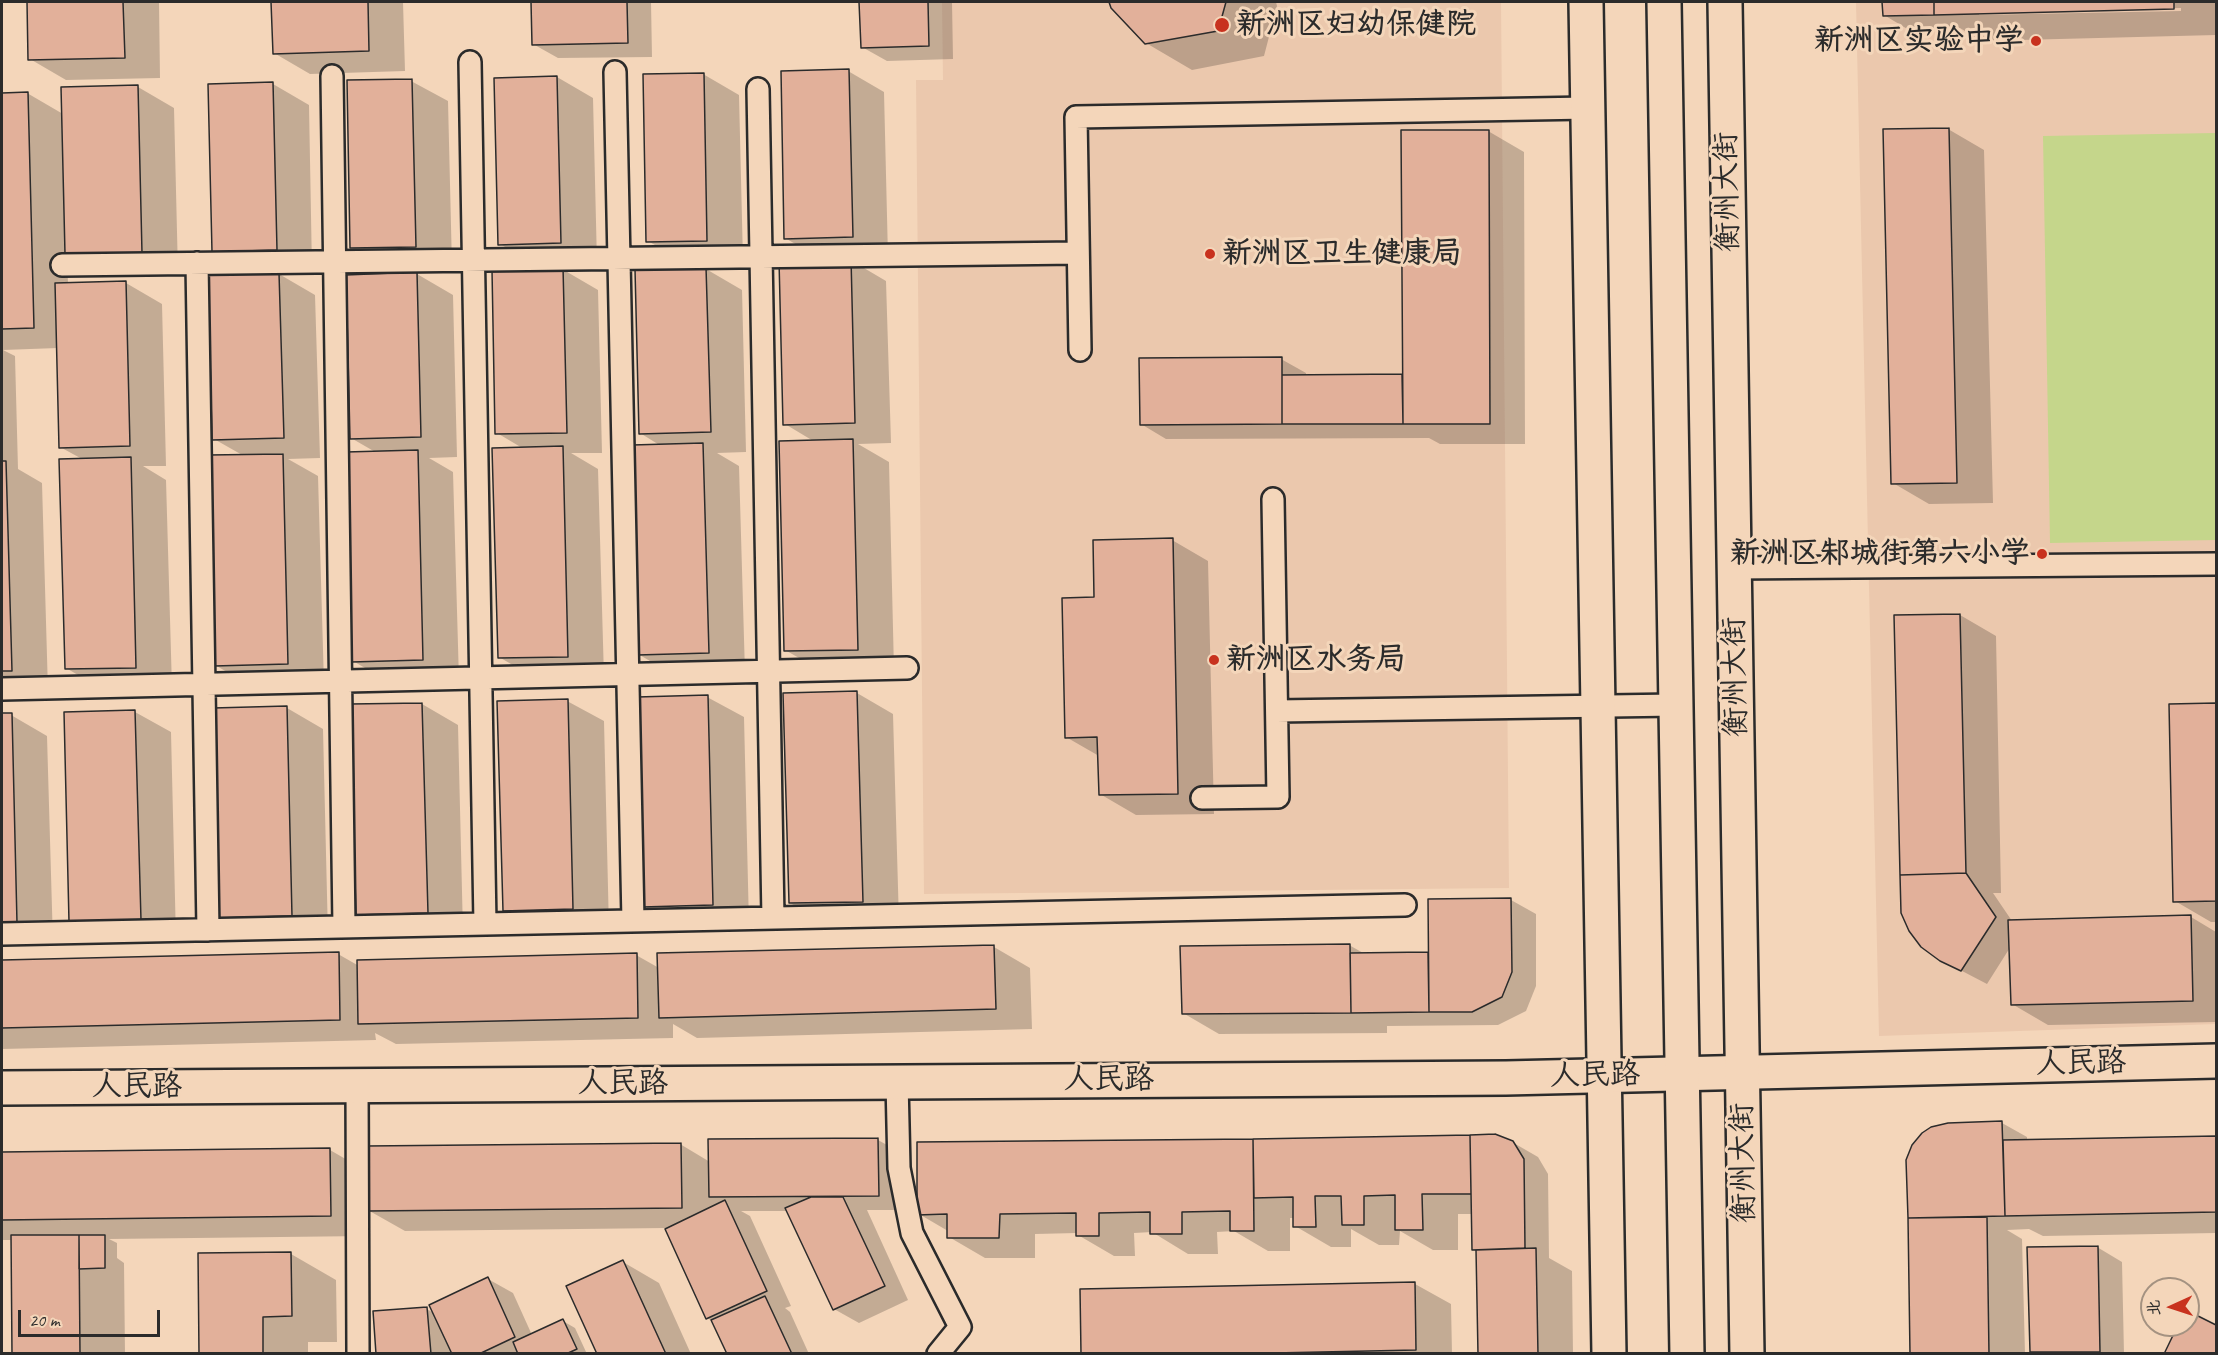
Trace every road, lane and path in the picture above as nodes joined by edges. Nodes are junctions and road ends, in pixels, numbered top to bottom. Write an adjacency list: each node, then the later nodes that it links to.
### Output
1 (1586, 2): 8 (street)
2 (1664, 2): 27 (street, 衡州大街)
3 (1725, 2): 19 (street, 衡州大街)
4 (470, 62): 12 (lane)
5 (615, 72): 11 (lane)
6 (332, 76): 13 (lane)
7 (759, 89): 10 (lane)
8 (1588, 108): 9 (lane); 28 (street)
9 (1078, 253): 10 (lane); 16 (lane)
10 (761, 257): 11 (lane); 21 (lane)
11 (618, 258): 12 (lane); 22 (lane)
12 (472, 260): 13 (lane); 23 (lane)
13 (334, 262): 14 (lane); 24 (lane)
14 (196, 263): 15 (lane); 25 (lane)
15 (62, 265)
16 (1080, 350)
17 (1273, 500): 29 (lane)
18 (2217, 564): 19 (lane)
19 (1734, 568): 39 (street, 衡州大街)
20 (907, 668): 21 (lane)
21 (769, 671): 22 (lane); 32 (lane)
22 (628, 674): 23 (lane); 33 (lane)
23 (480, 678): 24 (lane); 34 (lane)
24 (340, 681): 25 (lane); 35 (lane)
25 (204, 684): 26 (lane); 36 (lane)
26 (2, 689)
27 (1676, 705): 28 (lane); 40 (street, 衡州大街)
28 (1598, 706): 29 (lane); 41 (street)
29 (1277, 711): 30 (lane)
30 (1202, 798)
31 (1405, 905): 32 (lane)
32 (773, 918): 33 (lane)
33 (633, 921): 34 (lane)
34 (485, 924): 35 (lane)
35 (344, 927): 36 (lane)
36 (208, 930): 37 (lane)
37 (2, 934)
38 (2217, 1061): 39 (street, 人民路)
39 (1742, 1072): 40 (street, 人民路); 49 (street, 衡州大街)
40 (1682, 1073): 41 (street, 人民路); 48 (street, 衡州大街)
41 (1605, 1075): 42 (street, 人民路); 47 (street)
42 (897, 1082): 43 (street, 人民路); 46 (lane)
43 (357, 1085): 44 (street, 人民路); 45 (lane)
44 (2, 1088)
45 (358, 1353)
46 (938, 1353)
47 (1609, 1353)
48 (1687, 1353)
49 (1747, 1353)

